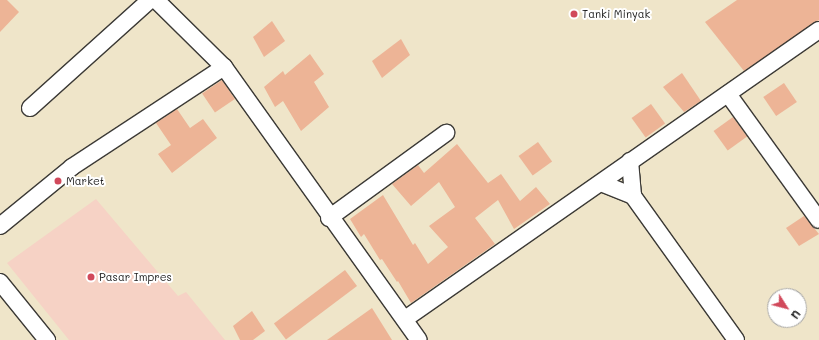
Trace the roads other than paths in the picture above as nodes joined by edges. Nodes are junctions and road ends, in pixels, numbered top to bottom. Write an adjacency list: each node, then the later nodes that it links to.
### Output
1 (150, 0): 6 (street)
2 (156, 0): 4 (street)
3 (819, 30): 5 (street)
4 (224, 67): 11 (street); 13 (street)
5 (728, 94): 8 (street); 12 (street)
6 (30, 108)
7 (446, 133): 11 (street)
8 (630, 161): 9 (street); 10 (street)
9 (601, 183): 10 (street); 15 (street)
10 (633, 196): 18 (street)
11 (329, 218): 15 (street)
12 (819, 220)
13 (0, 226)
14 (0, 282): 16 (street)
15 (405, 319): 17 (street)
16 (47, 340)
17 (419, 340)
18 (736, 340)

